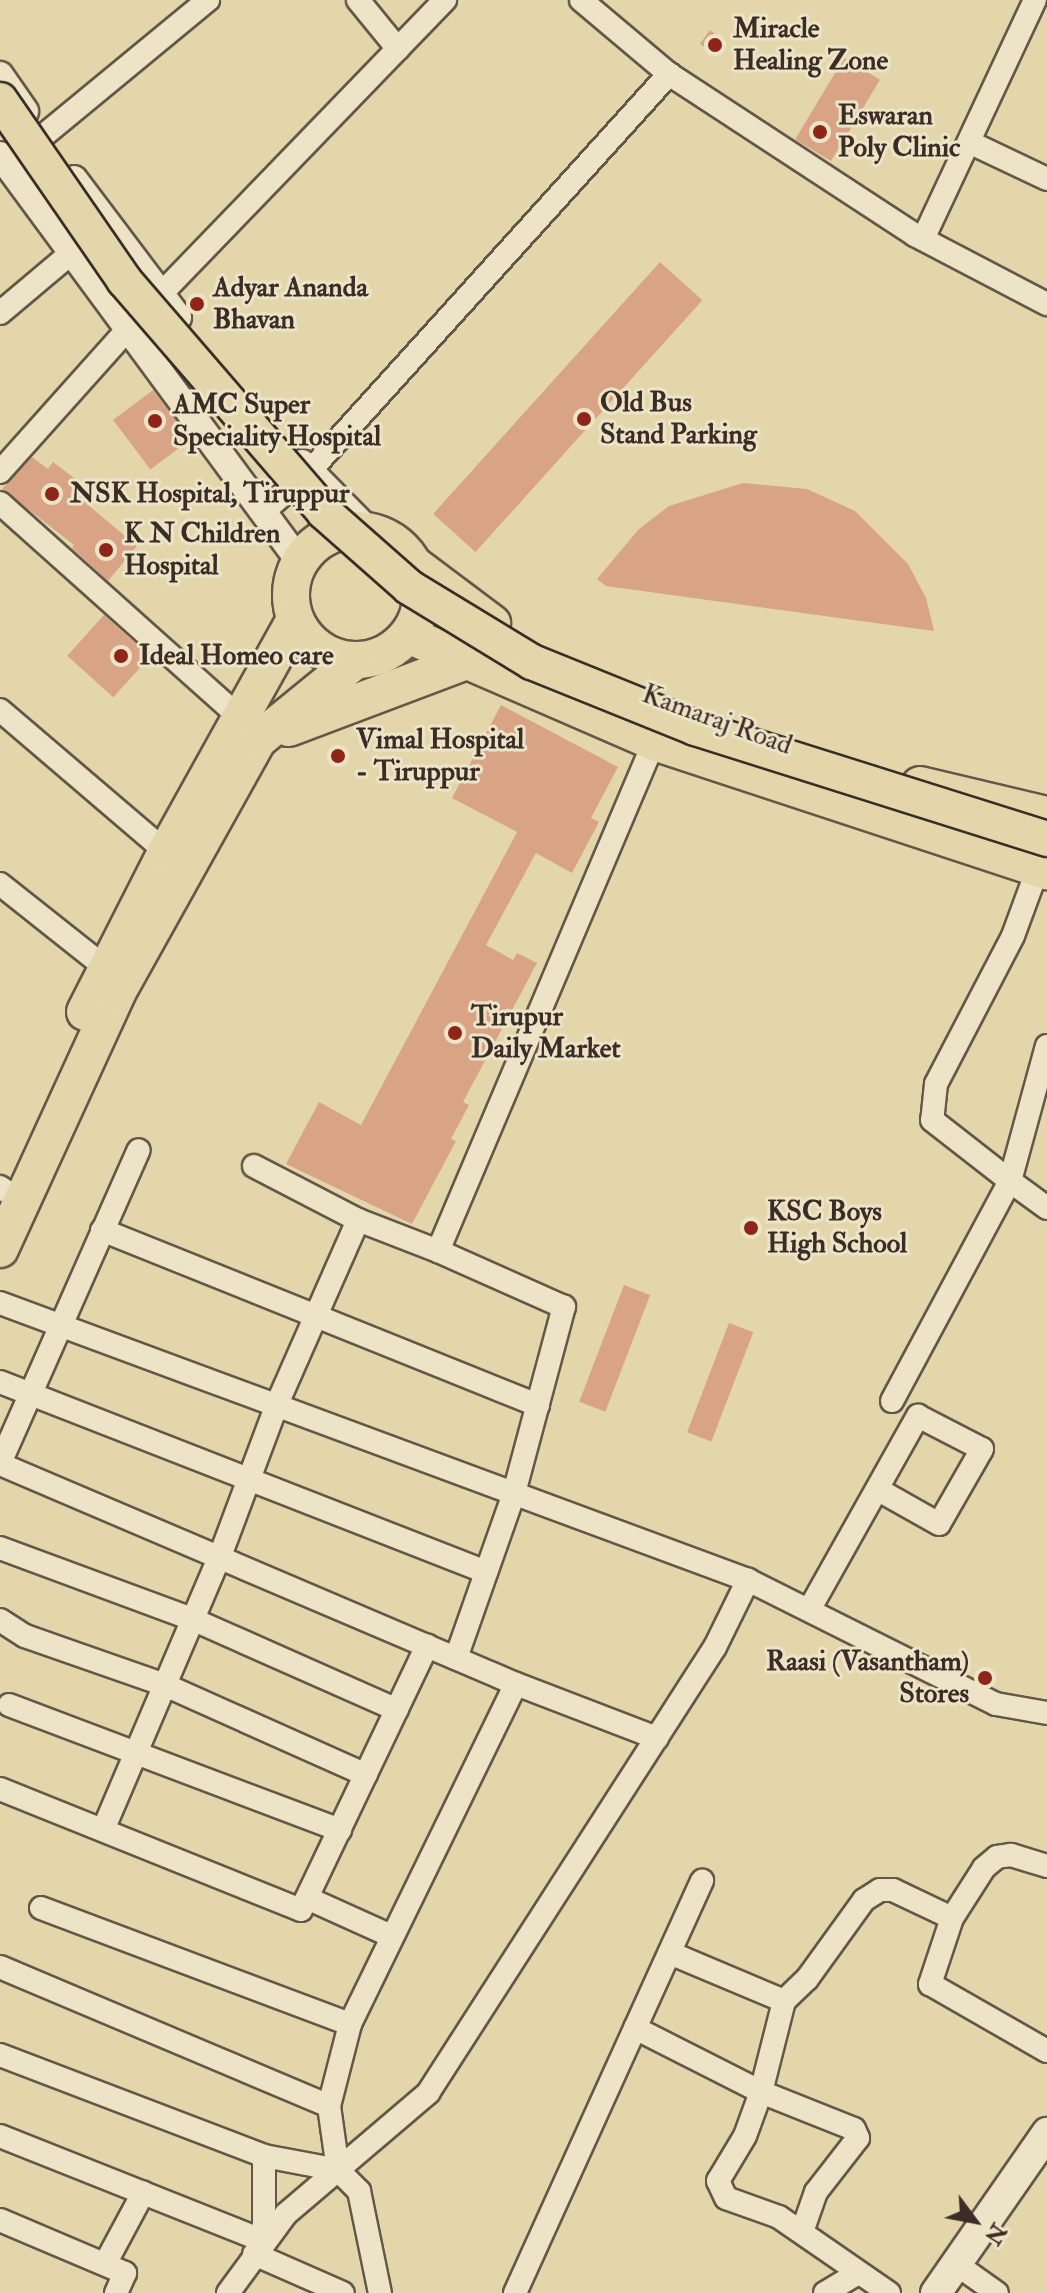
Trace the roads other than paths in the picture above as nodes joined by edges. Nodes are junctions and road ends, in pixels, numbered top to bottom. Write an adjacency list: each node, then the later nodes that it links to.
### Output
1 (208, 0): 11 (street)
2 (358, 0): 6 (street)
3 (445, 0): 6 (street)
4 (581, 0): 7 (street)
5 (1035, 0): 12 (street)
6 (398, 49): 17 (street)
7 (669, 74): 15 (street); 22 (street)
8 (0, 75): 11 (street)
9 (0, 100): 36 (main road, bridge)
10 (0, 134): 36 (main road)
11 (43, 136): 17 (street)
12 (969, 142): 14 (street); 15 (street)
13 (0, 155): 16 (street)
14 (1047, 179)
15 (923, 239): 19 (street)
16 (70, 254): 18 (street); 20 (street)
17 (159, 296): 22 (street)
18 (4, 299)
19 (1047, 304)
20 (128, 329): 21 (street); 24 (street)
21 (0, 472)
22 (309, 472): 24 (street); 25 (street)
23 (0, 503): 34 (street)
24 (263, 512): 26 (street)
25 (370, 532): 26 (highway); 27 (highway)
26 (300, 562): 28 (highway)
27 (413, 564): 29 (highway, Kamaraj Road); 30 (highway)
28 (295, 619): 31 (highway); 34 (highway)
29 (501, 630): 32 (highway); 36 (highway, Kamaraj Road)
30 (408, 635): 31 (highway); 32 (highway)
31 (355, 661): 34 (highway)
32 (475, 662): 34 (highway); 35 (highway)
33 (0, 710): 37 (street)
34 (248, 728): 37 (highway); 39 (highway)
35 (654, 742): 36 (highway); 49 (street)
36 (1045, 838): 43 (street)
37 (166, 852): 39 (highway)
38 (0, 884): 39 (street)
39 (115, 975): 44 (highway); 48 (highway)
40 (1047, 1046): 43 (street)
41 (139, 1150): 47 (street)
42 (254, 1166): 46 (street)
43 (1010, 1181): 45 (street); 55 (street)
44 (2, 1194)
45 (1047, 1208)
46 (358, 1220): 49 (street); 51 (street)
47 (102, 1230): 51 (street); 52 (street)
48 (0, 1249)
49 (438, 1251): 57 (street)
50 (0, 1303): 52 (street)
51 (315, 1319): 56 (street); 57 (street)
52 (58, 1326): 54 (street); 56 (street)
53 (0, 1382): 54 (street)
54 (27, 1393): 58 (street); 59 (street)
55 (892, 1401)
56 (277, 1404): 59 (street); 61 (street)
57 (538, 1405): 61 (street)
58 (0, 1464): 63 (street)
59 (249, 1479): 63 (street); 64 (street)
60 (877, 1489): 60 (street); 66 (street)
61 (514, 1493): 64 (street); 65 (street)
62 (0, 1548): 67 (street)
63 (220, 1556): 67 (street); 69 (street)
64 (486, 1572): 70 (street)
65 (748, 1580): 66 (street); 76 (street)
66 (809, 1610): 75 (street)
67 (192, 1619): 72 (street); 74 (street)
68 (0, 1620): 72 (street)
69 (427, 1646): 70 (street); 74 (street)
70 (456, 1658): 71 (street)
71 (516, 1684): 76 (street); 87 (street)
72 (165, 1685): 77 (street); 78 (street)
73 (9, 1705): 77 (street)
74 (397, 1710): 78 (street)
75 (1047, 1713)
76 (657, 1738): 100 (street)
77 (136, 1752): 80 (street); 81 (street)
78 (366, 1775): 81 (street)
79 (0, 1789): 80 (street)
80 (103, 1830): 84 (street)
81 (340, 1830): 84 (street)
82 (1047, 1866): 86 (street)
83 (702, 1880): 88 (street)
84 (307, 1898): 87 (street)
85 (41, 1908): 91 (street)
86 (952, 1918): 90 (street); 93 (street)
87 (389, 1935): 91 (street)
88 (670, 1953): 90 (street); 92 (street)
89 (0, 1967): 96 (street)
90 (784, 2001): 95 (street)
91 (350, 2024): 96 (street)
92 (635, 2028): 95 (street); 112 (street)
93 (1047, 2051)
94 (0, 2055): 99 (street)
95 (761, 2092): 103 (street); 103 (street)
96 (329, 2106): 100 (street)
97 (1047, 2133): 106 (main road)
98 (0, 2136): 101 (street)
99 (264, 2156): 100 (street); 104 (street)
100 (338, 2170): 104 (street); 111 (street)
101 (143, 2193): 104 (street); 105 (street)
102 (0, 2220): 105 (street)
103 (802, 2232): 107 (street)
104 (259, 2248): 109 (street); 110 (street)
105 (105, 2264): 108 (street)
106 (956, 2264): 115 (main road); 116 (street)
107 (858, 2273): 113 (street); 114 (street)
108 (116, 2293)
109 (228, 2293)
110 (343, 2293)
111 (380, 2293)
112 (515, 2293)
113 (825, 2293)
114 (889, 2293)
115 (936, 2293)
116 (997, 2293)

